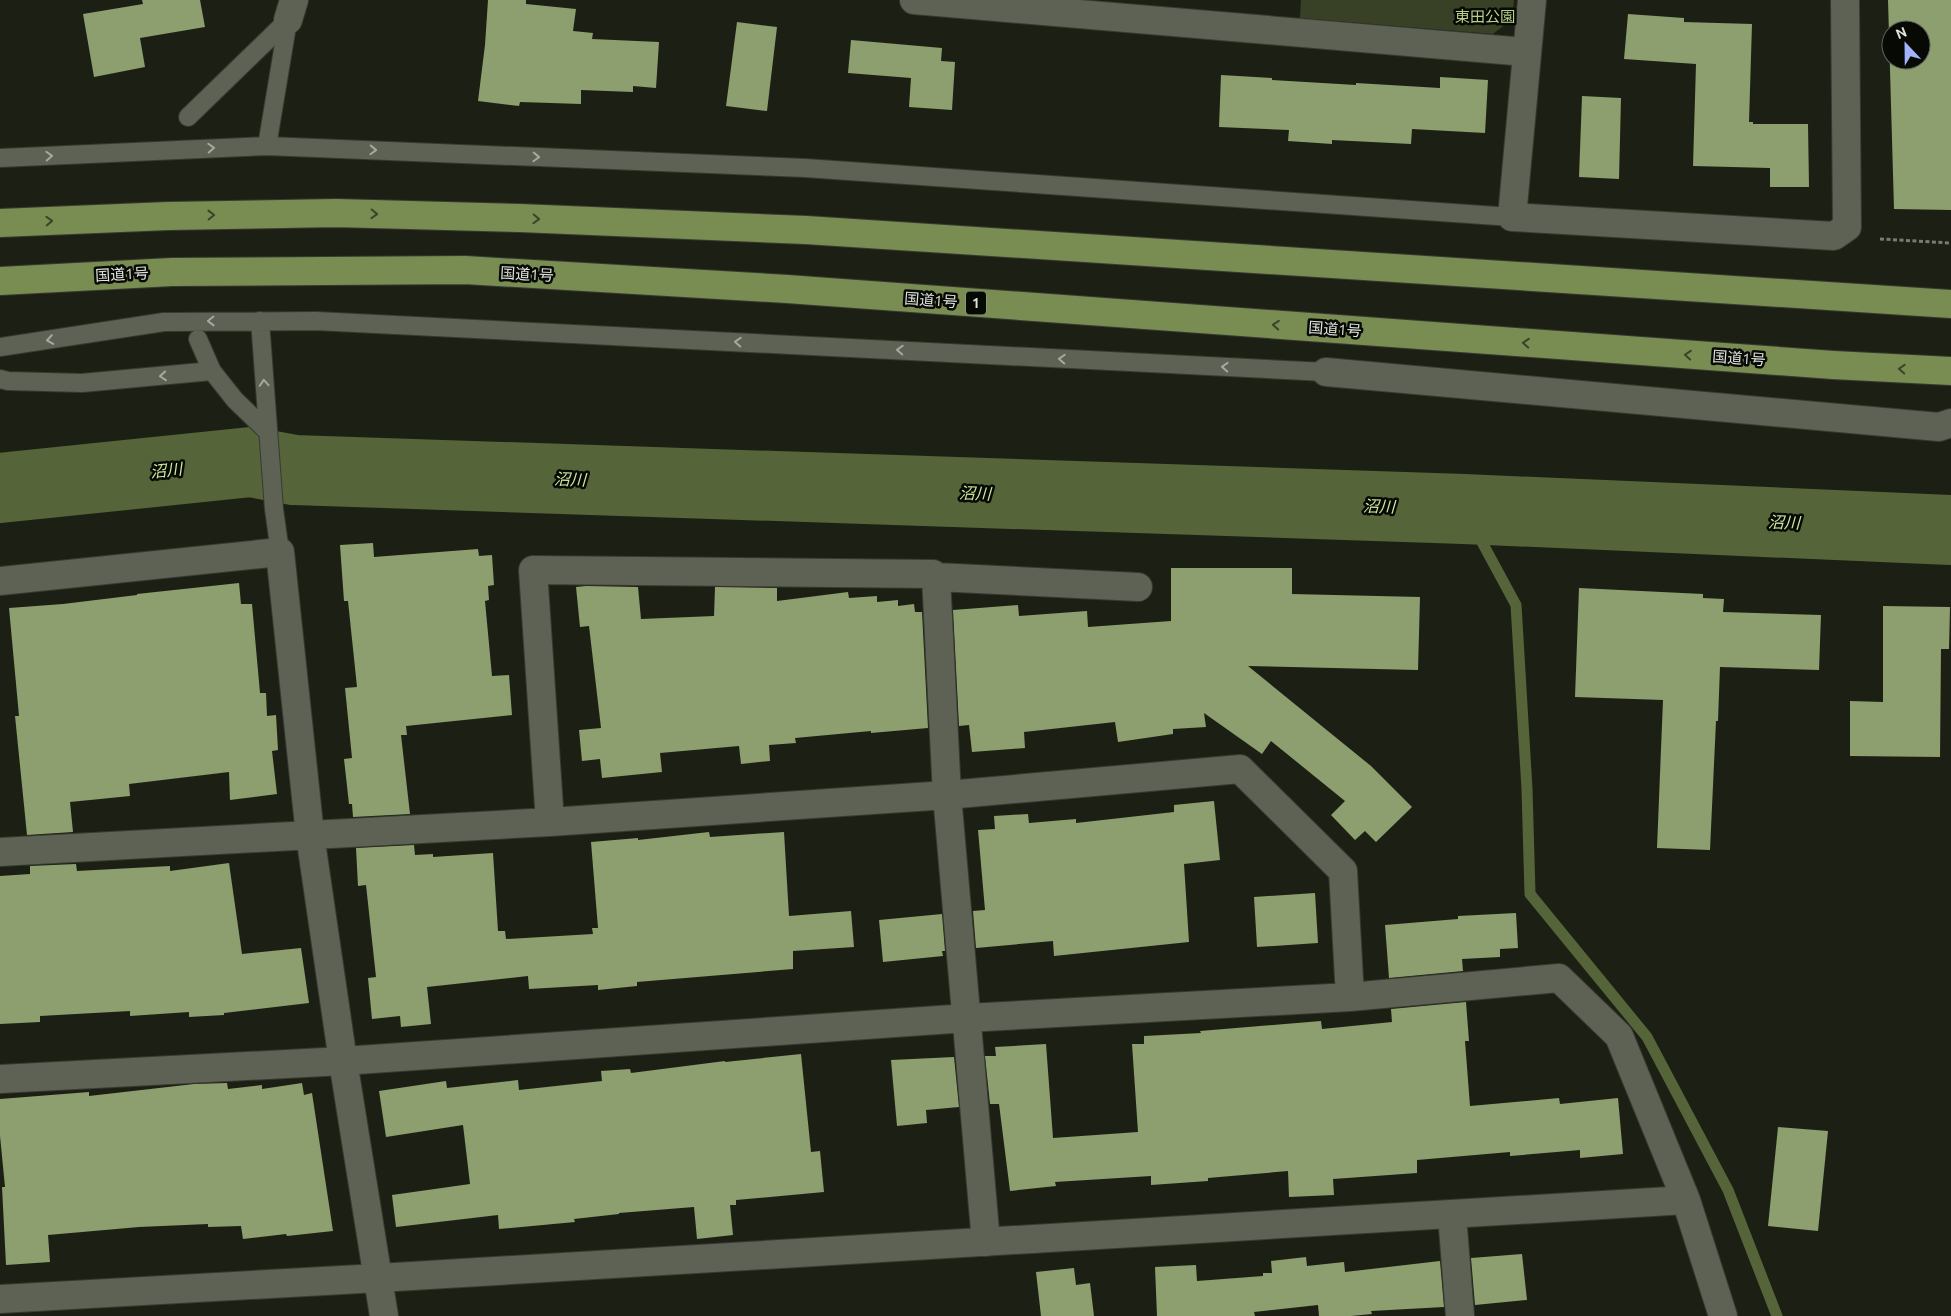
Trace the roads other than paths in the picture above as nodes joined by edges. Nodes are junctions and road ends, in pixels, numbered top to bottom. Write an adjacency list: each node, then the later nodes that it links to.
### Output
1 (914, 0): 5 (street)
2 (1532, 0): 5 (street)
3 (1845, 0): 9 (street)
4 (291, 10): 6 (lane); 7 (lane)
5 (1526, 52): 9 (street)
6 (188, 117)
7 (267, 146): 8 (lane, one-way to 7); 9 (lane, one-way to 9)
8 (0, 158)
9 (1512, 217)
10 (0, 223): 12 (highway, one-way to 12)
11 (0, 281): 17 (highway, 国道1号 / 1, one-way to 11)
12 (1951, 304)
13 (260, 320): 15 (lane, one-way to 15); 18 (lane, one-way to 13); 21 (lane, one-way to 13)
14 (198, 339): 16 (lane)
15 (0, 347)
16 (212, 371): 19 (lane, one-way to 19); 21 (lane)
17 (1951, 371)
18 (1326, 372): 20 (street)
19 (0, 379)
20 (1951, 424)
21 (267, 431): 22 (lane)
22 (280, 552): 24 (street); 28 (street)
23 (936, 577): 25 (street); 26 (street); 27 (street)
24 (0, 581)
25 (1138, 587)
26 (947, 794): 27 (street); 30 (street); 31 (street)
27 (550, 822): 28 (street)
28 (310, 835): 29 (street); 32 (street)
29 (0, 852)
30 (1350, 997): 31 (street); 34 (street)
31 (967, 1018): 32 (street); 36 (street)
32 (343, 1061): 33 (street); 37 (street)
33 (0, 1079)
34 (1686, 1200): 35 (street); 41 (street)
35 (1452, 1215): 36 (street); 40 (street)
36 (986, 1242): 37 (street)
37 (378, 1278): 38 (street); 39 (street)
38 (0, 1299)
39 (384, 1316)
40 (1460, 1316)
41 (1723, 1316)

